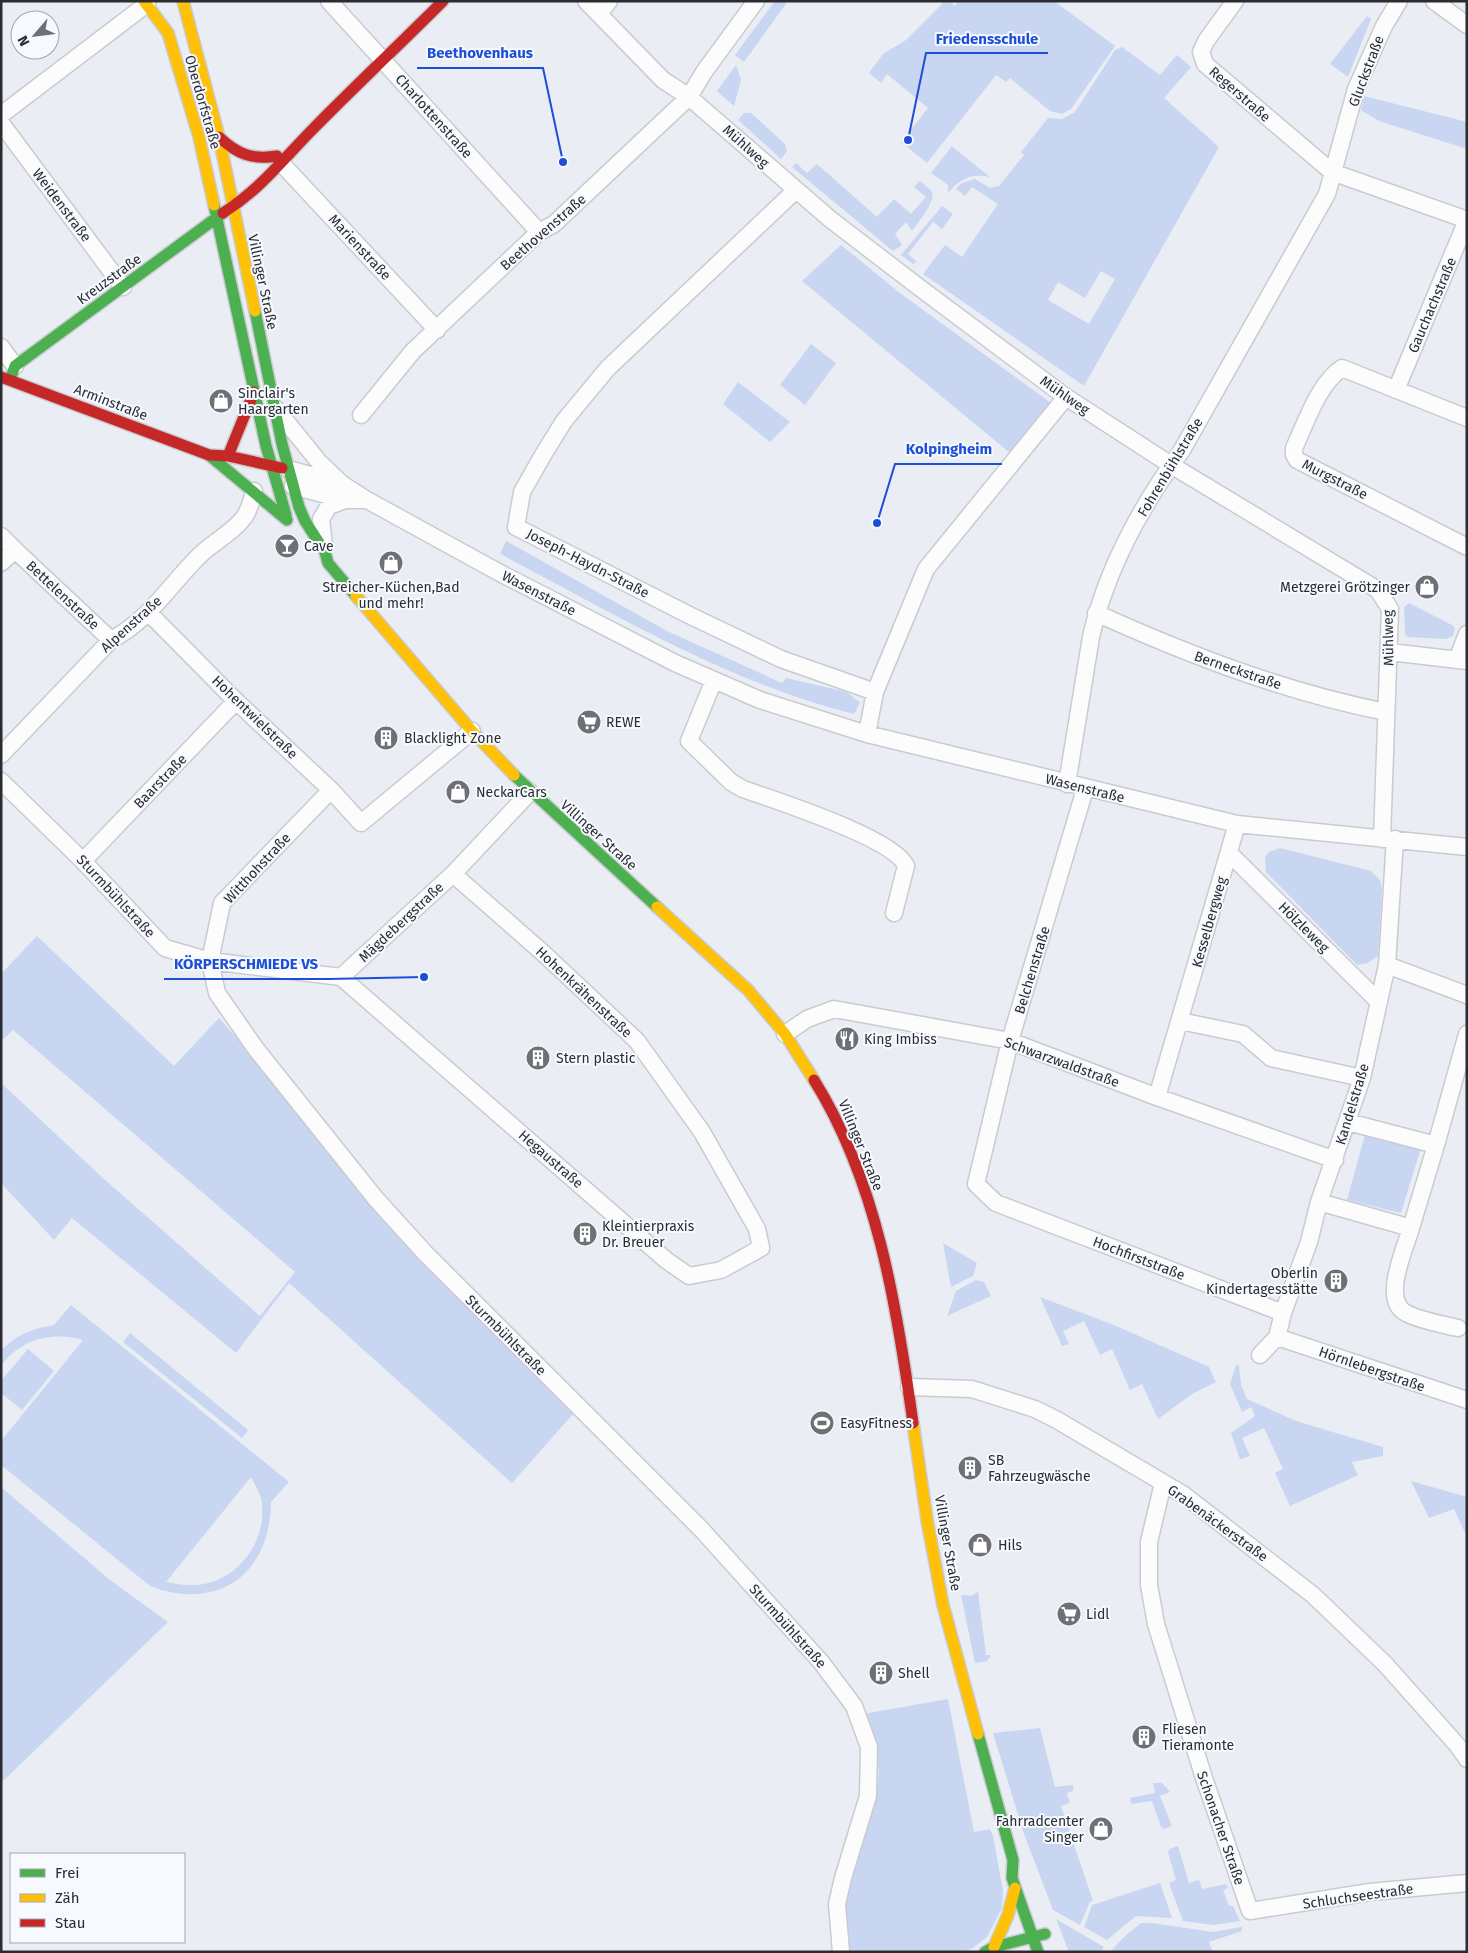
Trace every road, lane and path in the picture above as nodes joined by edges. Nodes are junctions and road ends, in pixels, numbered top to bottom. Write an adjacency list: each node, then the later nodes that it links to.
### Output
1 (183, 1): 16 (main road, Villinger Straße)
2 (329, 1): 12 (street, Charlottenstraße)
3 (443, 1): 12 (main road, Kreuzstraße)
4 (586, 1): 10 (street, Mühlweg)
5 (756, 1): 13 (street, Beethovenstraße)
6 (1235, 1): 18 (street, Regerstraße)
7 (1400, 1): 18 (street, Gluckstraße)
8 (1434, 1): 11 (street)
9 (146, 3): 14 (street); 21 (main road, Oberdorfstraße)
10 (604, 8): 13 (street, Mühlweg)
11 (1467, 25)
12 (382, 59): 17 (main road, Kreuzstraße); 23 (street, Charlottenstraße)
13 (689, 97): 19 (street, Mühlweg); 23 (street, Beethovenstraße)
14 (1, 115)
15 (1, 124): 24 (street, Weidenstraße)
16 (219, 137): 17 (main road); 20 (main road, Villinger Straße)
17 (279, 160): 20 (main road, Kreuzstraße); 25 (street, Marienstraße)
18 (1332, 172): 22 (street); 37 (street, Fohrenbühlstraße)
19 (796, 190): 30 (street, Mühlweg); 57 (street, Joseph-Haydn-Straße)
20 (232, 206): 21 (main road, Kreuzstraße); 31 (main road, Villinger Straße)
21 (216, 218): 24 (main road, Kreuzstraße); 29 (main road)
22 (1467, 220): 28 (street, Gauchachstraße)
23 (539, 232): 25 (street, Beethovenstraße)
24 (123, 287): 27 (main road, Kreuzstraße)
25 (437, 330): 32 (street, Beethovenstraße)
26 (1, 347): 27 (street)
27 (9, 374): 34 (main road, Arminstraße)
28 (1396, 390): 33 (street); 46 (street, Murgstraße)
29 (254, 392): 35 (main road); 36 (main road)
30 (1066, 396): 37 (street, Mühlweg); 57 (street)
31 (273, 406): 38 (main road, Villinger Straße); 43 (street)
32 (361, 415)
33 (1467, 418)
34 (209, 455): 35 (main road, Arminstraße); 39 (main road, Arminstraße)
35 (228, 456): 36 (main road, Arminstraße)
36 (271, 465): 38 (main road, Arminstraße); 41 (main road)
37 (1171, 465): 51 (street, Fohrenbühlstraße); 54 (street, Mühlweg)
38 (288, 469): 42 (main road, Villinger Straße); 43 (street, Wasenstraße)
39 (228, 471): 40 (main road, Arminstraße); 40 (main road, Arminstraße)
40 (256, 481): 41 (main road, Arminstraße); 41 (main road, Arminstraße); 50 (street, Alpenstraße)
41 (275, 481): 42 (main road, Arminstraße)
42 (292, 486): 43 (street, Wasenstraße); 48 (main road, Villinger Straße)
43 (343, 492): 48 (street); 56 (street, Wasenstraße)
44 (1, 536): 47 (street, Bettelenstraße)
45 (306, 544): 48 (main road, Villinger Straße)
46 (1467, 547)
47 (15, 550): 49 (street, Bettelenstraße); 53 (street, Bettelenstraße)
48 (326, 558): 60 (main road, Villinger Straße)
49 (1, 563)
50 (148, 612): 53 (street, Alpenstraße); 58 (street, Hohentwielstraße)
51 (1096, 613): 59 (street, Berneckstraße); 64 (street, Fohrenbühlstraße)
52 (1467, 634): 55 (street)
53 (111, 640): 62 (street, Alpenstraße)
54 (1390, 652): 55 (street); 59 (street, Mühlweg)
55 (1462, 661)
56 (714, 680): 61 (street, Wasenstraße); 74 (street)
57 (875, 692): 61 (street)
58 (236, 701): 66 (street, Hohentwielstraße); 72 (street, Baarstraße)
59 (1386, 712): 69 (street, Mühlweg)
60 (472, 731): 66 (street, Hohentwielstraße); 67 (main road, Villinger Straße)
61 (867, 734): 64 (street, Wasenstraße)
62 (1, 755)
63 (1, 781): 72 (street, Sturmbühlstraße)
64 (1067, 784): 65 (street, Wasenstraße)
65 (1085, 789): 68 (street, Wasenstraße); 83 (street, Belchenstraße)
66 (331, 790): 75 (street, Witthohstraße)
67 (530, 792): 73 (street, Mägdebergstraße); 81 (main road, Villinger Straße)
68 (1237, 824): 69 (street, Wasenstraße); 71 (street, Kesselbergweg)
69 (1389, 839): 70 (street, Wasenstraße); 76 (street, Kandelstraße)
70 (1467, 846)
71 (1229, 853): 79 (street, Hölzleweg); 80 (street, Kesselbergweg)
72 (84, 861): 75 (street, Sturmbühlstraße)
73 (453, 874): 77 (street, Mägdebergstraße); 92 (street, Hohenkrähenstraße)
74 (894, 913)
75 (210, 961): 77 (street); 109 (street, Sturmbühlstraße)
76 (1387, 965): 78 (street); 79 (street, Kandelstraße)
77 (341, 977): 92 (street, Hegaustraße)
78 (1467, 995)
79 (1379, 1002): 84 (street, Kandelstraße)
80 (1180, 1021): 84 (street); 85 (street, Kesselbergweg)
81 (785, 1034): 83 (street, Schwarzwaldstraße); 97 (main road, Villinger Straße)
82 (1467, 1034): 87 (street)
83 (1010, 1041): 85 (street, Schwarzwaldstraße); 90 (street, Belchenstraße)
84 (1362, 1078): 86 (street, Kandelstraße)
85 (1157, 1097): 88 (street, Schwarzwaldstraße)
86 (1348, 1122): 87 (street); 88 (street, Kandelstraße)
87 (1436, 1145): 91 (street)
88 (1334, 1160): 89 (street, Kandelstraße)
89 (1319, 1202): 91 (street); 93 (street, Kandelstraße)
90 (996, 1203): 93 (street, Hochfirststraße)
91 (1411, 1228): 94 (street)
92 (757, 1229)
93 (1283, 1313): 95 (street, Kandelstraße)
94 (1458, 1328)
95 (1277, 1338): 96 (street); 98 (street, Hörnlebergstraße)
96 (1260, 1355)
97 (909, 1387): 99 (street, Grabenäckerstraße); 101 (main road, Villinger Straße)
98 (1467, 1400)
99 (1163, 1483): 100 (street, Grabenäckerstraße); 105 (street, Schonacher Straße)
100 (1467, 1759)
101 (1013, 1860): 103 (main road, Villinger Straße); 104 (main road, Villinger Straße)
102 (1467, 1883): 105 (street, Schluchseestraße)
103 (1015, 1888): 107 (main road, Villinger Straße); 108 (main road)
104 (1035, 1908)
105 (1250, 1912)
106 (1045, 1934): 107 (main road)
107 (1032, 1938): 108 (main road); 110 (main road, Villinger Straße)
108 (989, 1949)
109 (841, 1952)
110 (1038, 1952)

